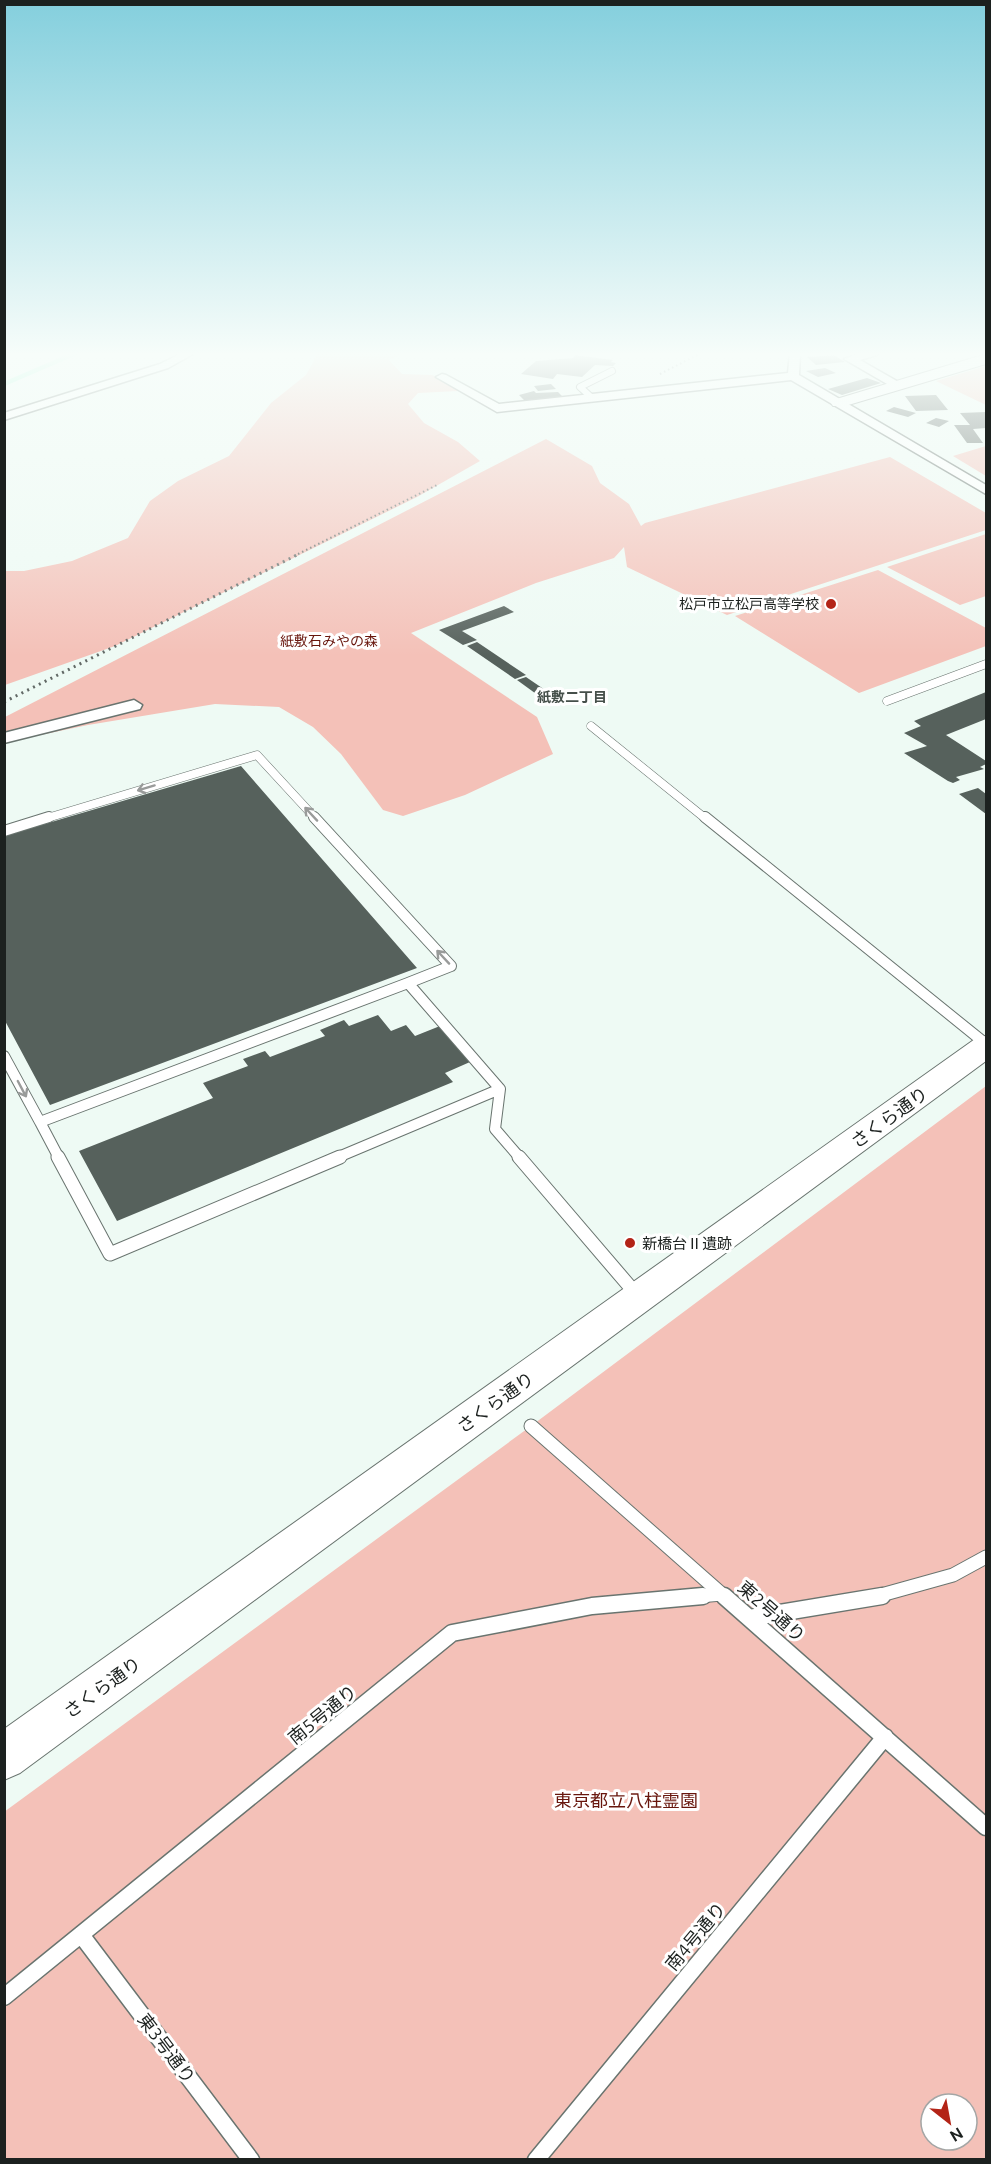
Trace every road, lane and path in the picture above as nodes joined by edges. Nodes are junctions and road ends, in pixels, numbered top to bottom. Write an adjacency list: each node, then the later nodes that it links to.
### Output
1 (926, 454): 2 (street)
2 (987, 490)
3 (987, 664): 4 (lane)
4 (887, 701)
5 (134, 705): 7 (street)
6 (591, 726): 10 (lane)
7 (4, 738)
8 (4, 831): 9 (lane, one-way to 8)
9 (408, 983): 12 (lane); 13 (lane)
10 (987, 1045): 14 (street, さくら通り)
11 (4, 1056): 13 (lane, one-way to 13)
12 (500, 1089): 13 (lane); 14 (lane)
13 (40, 1122)
14 (639, 1298): 20 (street, さくら通り)
15 (531, 1426): 17 (lane, 東2号通り)
16 (987, 1557): 18 (lane)
17 (722, 1594): 18 (lane, 東2号通り); 22 (lane, 南5号通り)
18 (749, 1618): 19 (lane, 東2号通り)
19 (885, 1737): 21 (lane, 東2号通り); 25 (lane, 南4号通り)
20 (4, 1757)
21 (987, 1827)
22 (82, 1936): 23 (lane, 南5号通り); 24 (lane, 東3号通り)
23 (4, 1997)
24 (251, 2160)
25 (536, 2160)

